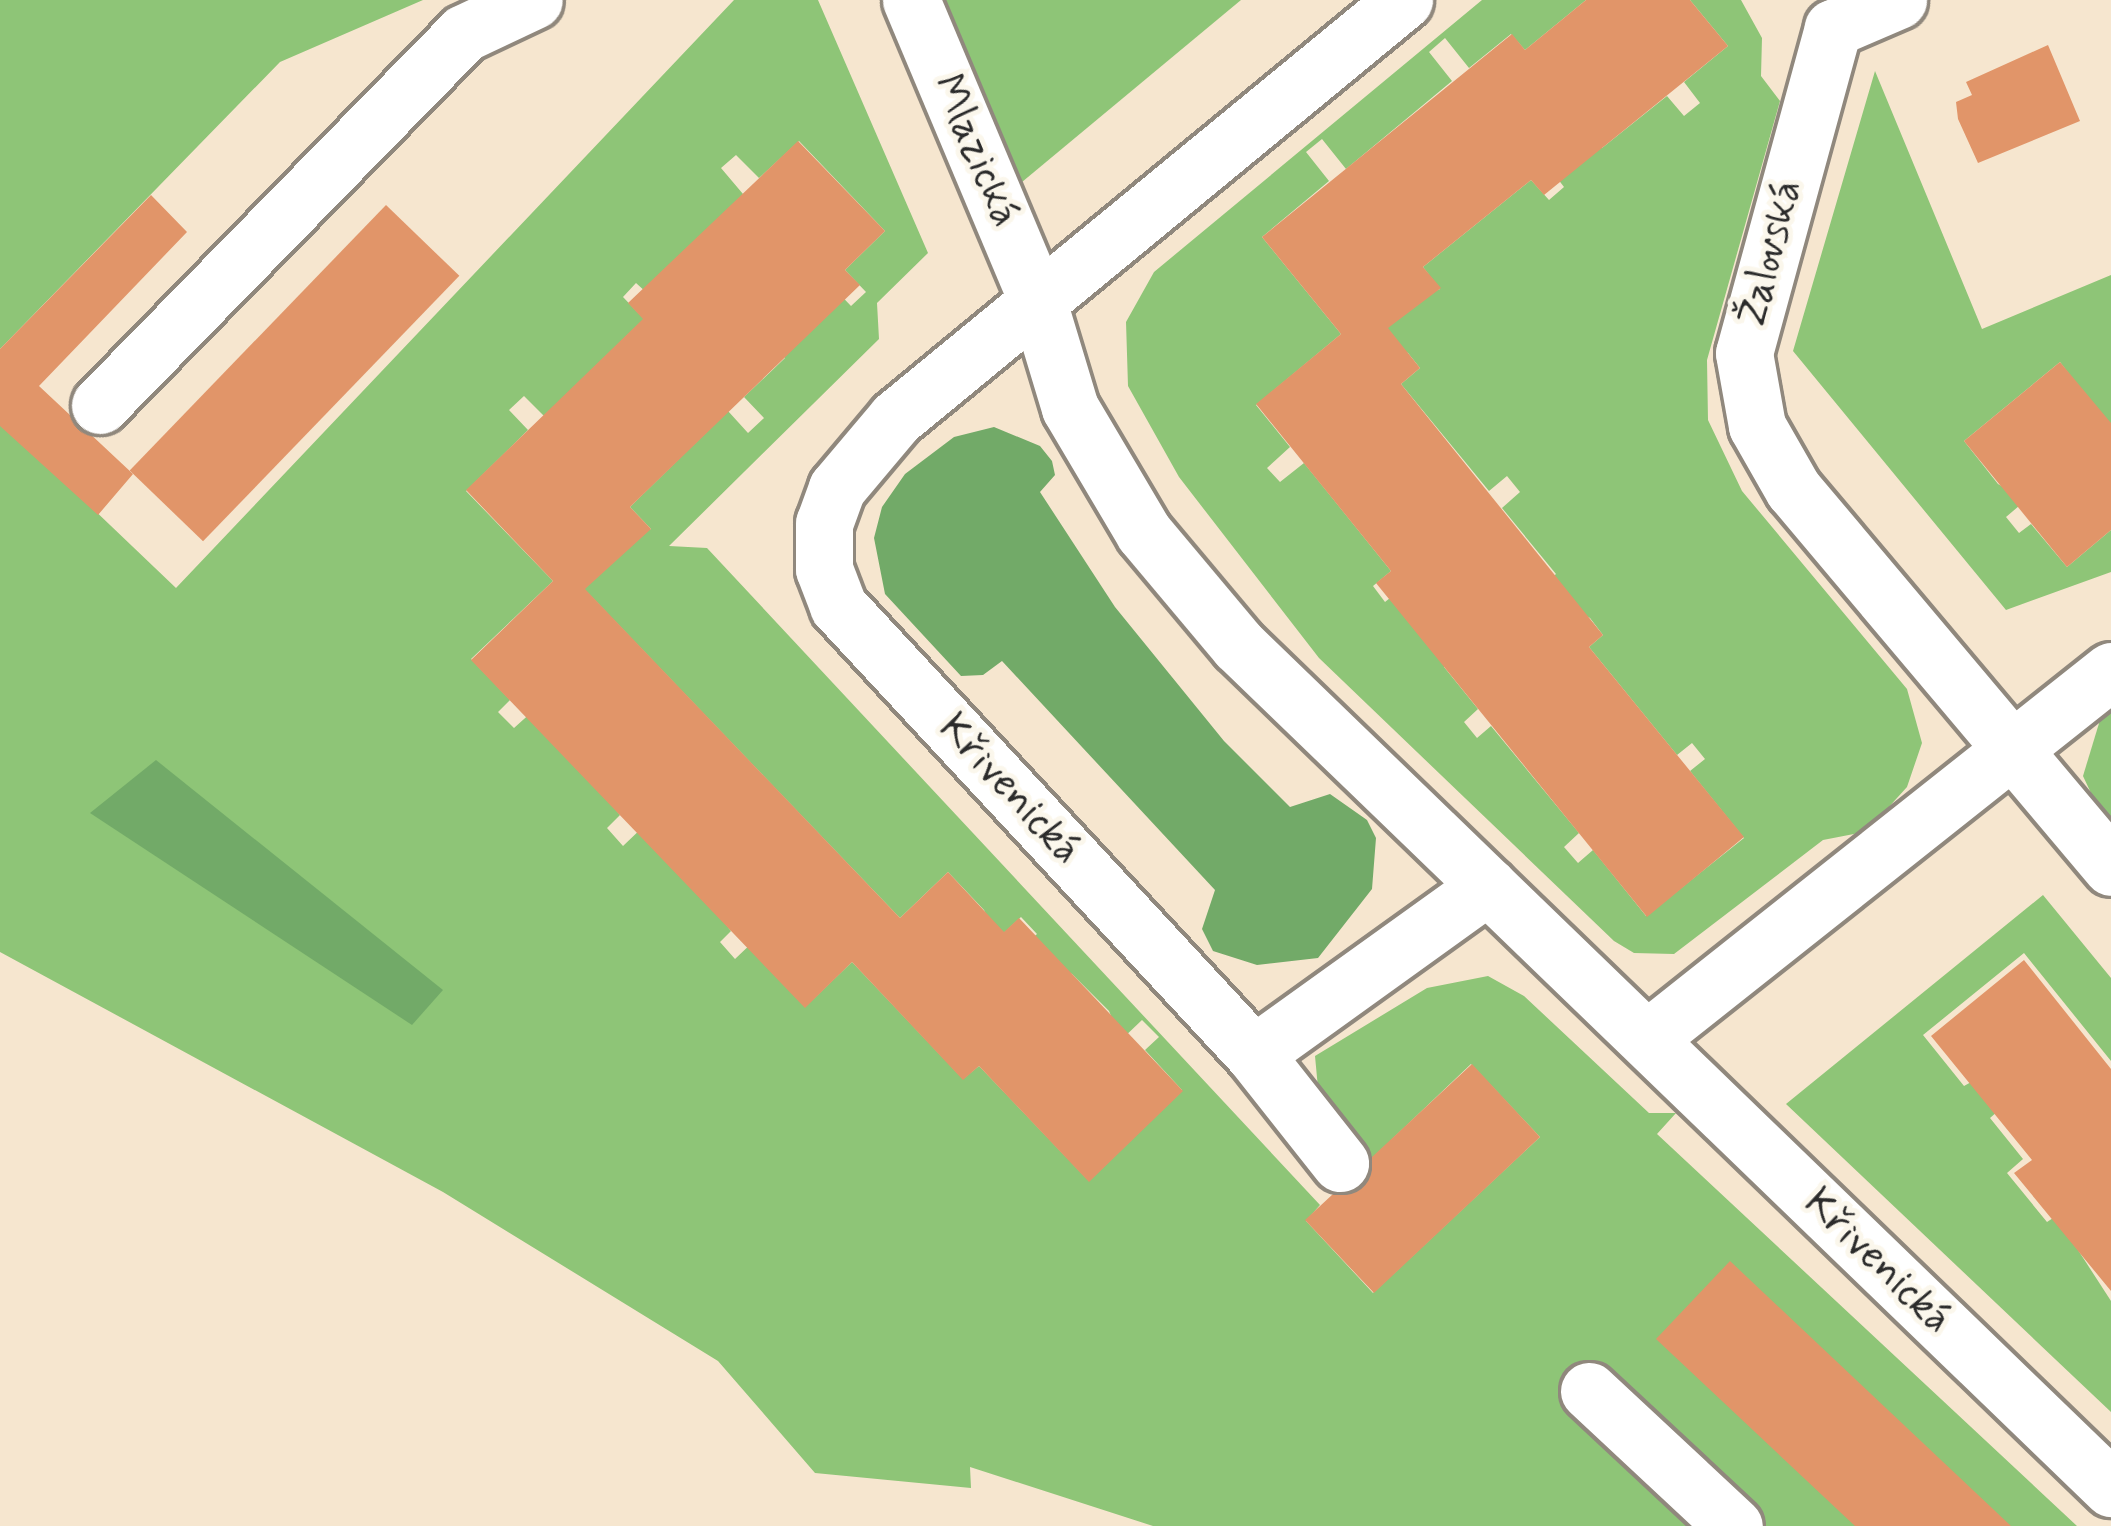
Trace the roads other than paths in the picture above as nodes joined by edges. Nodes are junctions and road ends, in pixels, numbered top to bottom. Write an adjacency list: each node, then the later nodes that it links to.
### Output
1 (535, 0): 7 (street)
2 (911, 0): 6 (street, Mlazická)
3 (1404, 0): 6 (street, Křivenická)
4 (1898, 0): 5 (street, Žalovská)
5 (1821, 14): 9 (street, Žalovská)
6 (1038, 302): 11 (street, Křivenická); 13 (street, Křivenická)
7 (100, 405)
8 (2111, 671): 9 (street)
9 (2012, 753): 10 (street, Žalovská); 12 (street)
10 (2111, 867)
11 (1488, 886): 12 (street, Křivenická); 13 (street)
12 (1647, 1039): 16 (street, Křivenická)
13 (1253, 1054): 14 (street, Křivenická)
14 (1340, 1163)
15 (1588, 1391): 17 (street)
16 (2111, 1488)
17 (1734, 1526)

